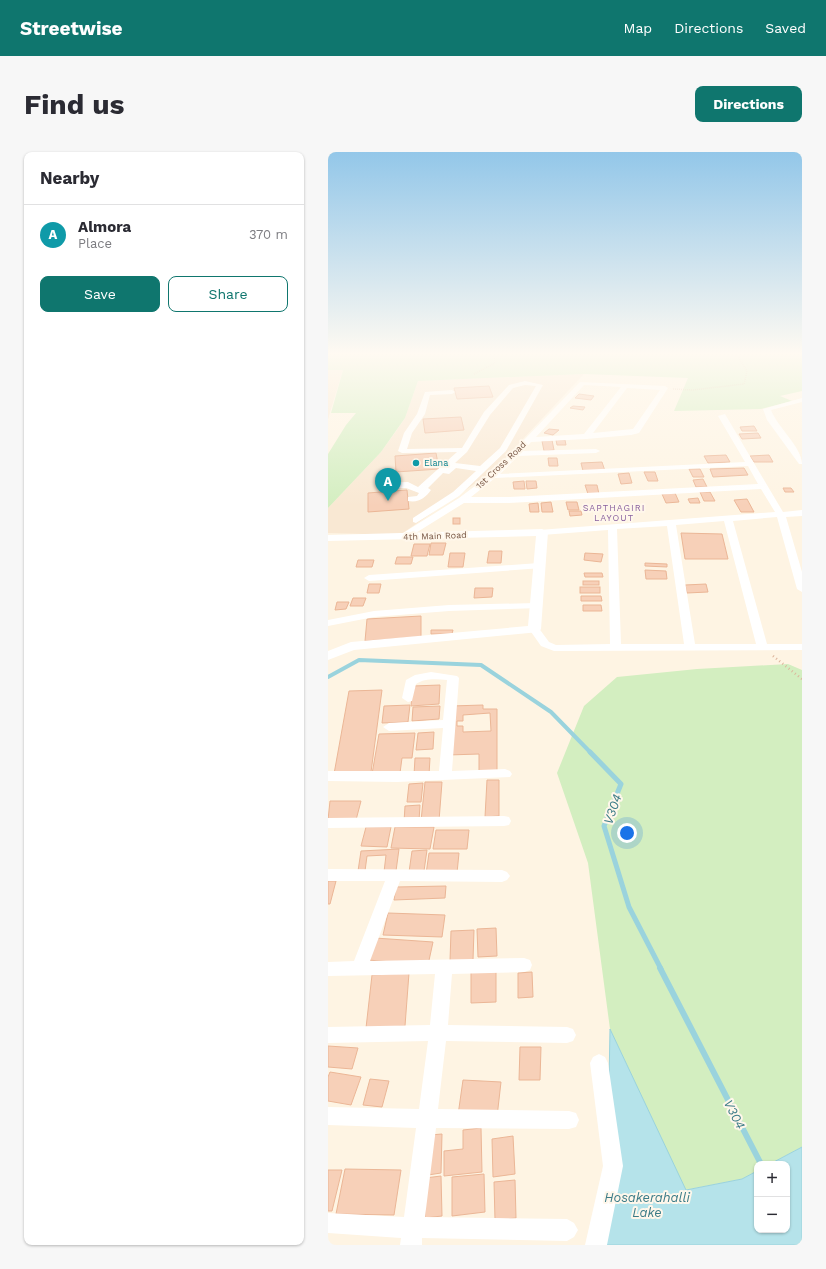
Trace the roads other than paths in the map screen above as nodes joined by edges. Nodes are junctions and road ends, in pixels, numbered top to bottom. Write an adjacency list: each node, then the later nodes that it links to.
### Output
1 (424, 404): 11 (street)
2 (496, 404): 11 (street)
3 (529, 404): 16 (street)
4 (561, 404): 10 (street, 1st Cross Road)
5 (611, 404): 9 (street)
6 (654, 404): 9 (street)
7 (786, 404): 14 (street)
8 (722, 416): 15 (street)
9 (586, 437): 10 (street)
10 (529, 440): 13 (street, 1st Cross Road)
11 (464, 450): 18 (street)
12 (596, 451): 13 (street)
13 (515, 454): 17 (street, 1st Cross Road)
14 (802, 462)
15 (749, 464): 17 (street); 19 (street)
16 (482, 469): 20 (street); 30 (street)
17 (492, 476): 21 (street, 1st Cross Road)
18 (380, 486)
19 (763, 486): 21 (street); 23 (street)
20 (411, 499)
21 (463, 500): 28 (street, 1st Cross Road)
22 (802, 513): 23 (street)
23 (781, 515): 24 (street); 33 (street)
24 (728, 519): 25 (street); 38 (street)
25 (671, 523): 26 (street); 37 (street)
26 (612, 527): 27 (street); 40 (street)
27 (542, 532): 28 (street, 4th Main Road); 31 (street)
28 (403, 537): 30 (street, 4th Main Road)
29 (328, 538): 30 (street, 4th Main Road)
30 (388, 538)
31 (539, 566): 32 (street); 34 (street)
32 (369, 578)
33 (802, 589)
34 (536, 606): 35 (street); 36 (street)
35 (328, 623)
36 (534, 629): 40 (street); 41 (street)
37 (690, 646): 38 (street); 40 (street)
38 (762, 647): 39 (street)
39 (802, 647)
40 (616, 648)
41 (328, 656)
42 (408, 698): 43 (street)
43 (449, 724): 44 (street); 47 (street)
44 (388, 727)
45 (505, 774): 47 (street)
46 (328, 776): 47 (street)
47 (445, 776)
48 (504, 821): 49 (street)
49 (328, 823)
50 (328, 875): 51 (street)
51 (394, 876): 52 (street); 56 (street)
52 (502, 876)
53 (524, 965): 54 (street)
54 (444, 967): 56 (street); 57 (street)
55 (328, 969): 56 (street)
56 (358, 969)
57 (438, 1034): 58 (street); 59 (street); 62 (street)
58 (328, 1035)
59 (567, 1035)
60 (598, 1063): 67 (street)
61 (328, 1116): 62 (street)
62 (428, 1118): 63 (street); 66 (street)
63 (569, 1120)
64 (328, 1223): 66 (street)
65 (567, 1230): 66 (street)
66 (413, 1236)
67 (596, 1245)

